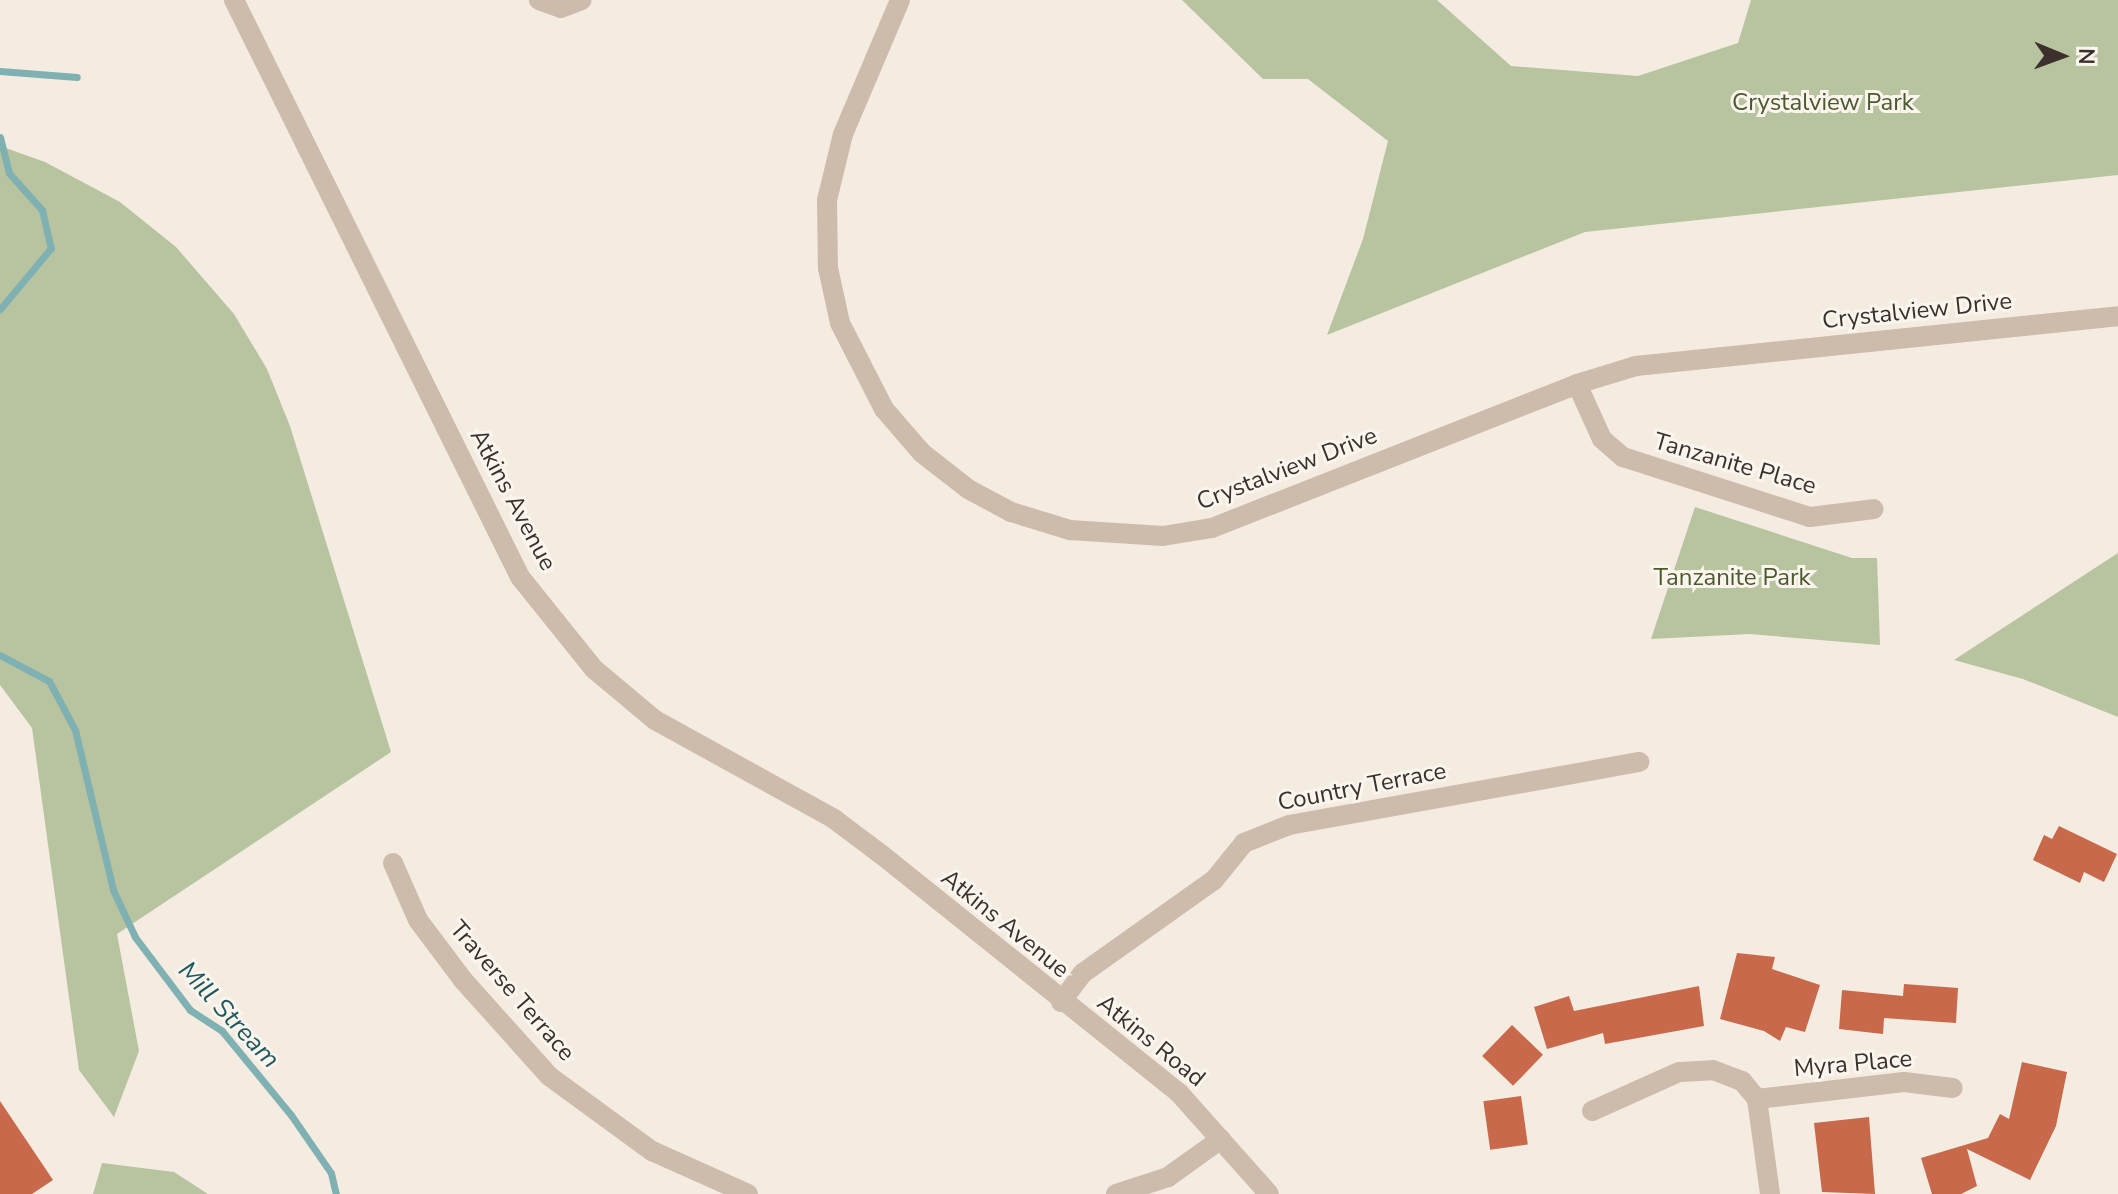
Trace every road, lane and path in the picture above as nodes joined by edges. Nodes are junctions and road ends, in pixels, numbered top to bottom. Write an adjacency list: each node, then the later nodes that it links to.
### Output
1 (234, 0): 10 (street, Atkins Avenue)
2 (539, 0): 3 (street)
3 (582, 0)
4 (900, 0): 6 (street, Crystalview Drive)
5 (2118, 316): 6 (street, Crystalview Drive)
6 (1577, 384): 7 (street, Tanzanite Place)
7 (1874, 509)
8 (1639, 762): 10 (street, Country Terrace)
9 (393, 863): 15 (street, Traverse Terrace)
10 (1061, 1002): 14 (street, Atkins Road)
11 (1953, 1088): 12 (street, Myra Place)
12 (1757, 1099): 13 (street); 18 (street)
13 (1592, 1111)
14 (1221, 1139): 16 (street); 17 (street, Atkins Road)
15 (748, 1194)
16 (1116, 1194)
17 (1269, 1194)
18 (1770, 1194)

